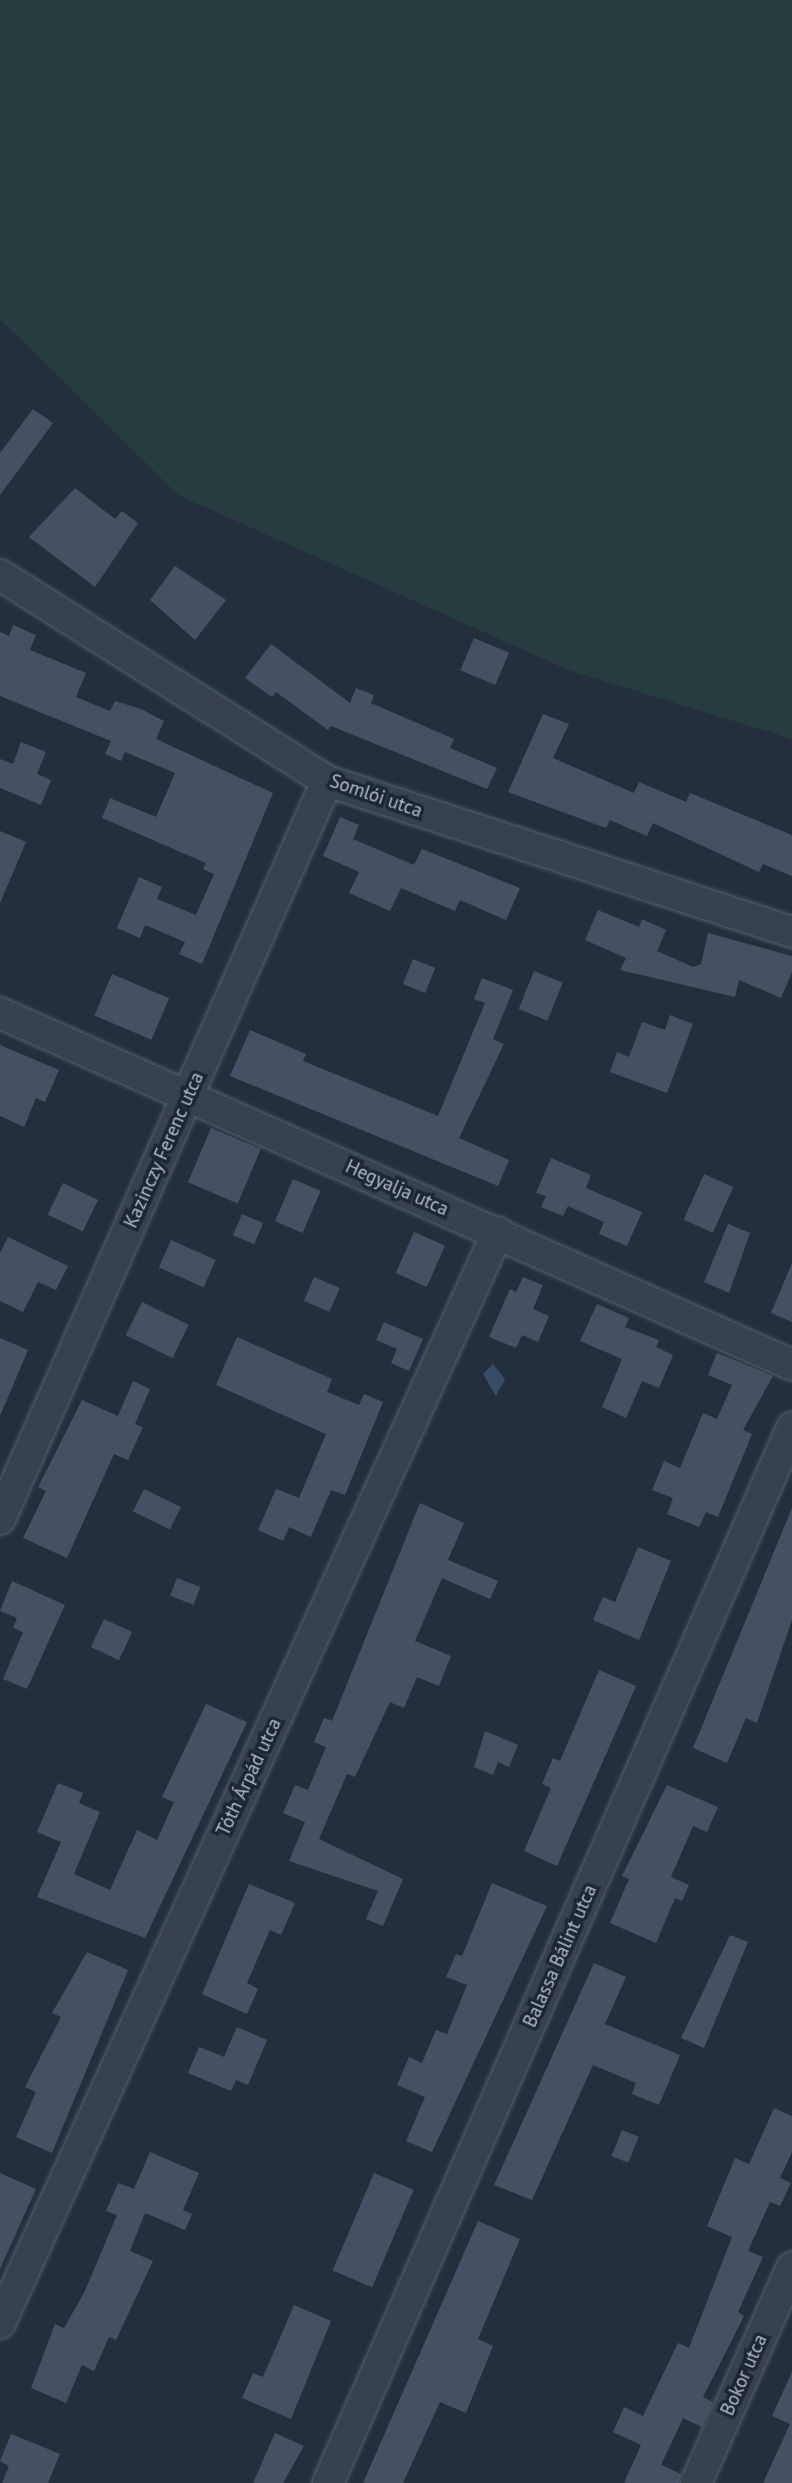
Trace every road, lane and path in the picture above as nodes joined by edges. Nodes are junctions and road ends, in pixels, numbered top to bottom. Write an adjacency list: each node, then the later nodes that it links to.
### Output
1 (0, 575): 2 (street, Somlói utca)
2 (327, 781): 3 (street, Somlói utca); 5 (street, Kazinczy Ferenc utca)
3 (792, 932)
4 (0, 1013): 5 (street, Hegyalja utca)
5 (188, 1097): 6 (street, Hegyalja utca); 9 (street, Kazinczy Ferenc utca)
6 (498, 1232): 7 (street, Hegyalja utca); 11 (street, Tóth Árpád utca)
7 (792, 1365)
8 (792, 1428): 12 (street, Balassa Bálint utca)
9 (0, 1519)
10 (792, 2267): 13 (street, Bokor utca)
11 (0, 2323)
12 (328, 2483)
13 (696, 2483)

